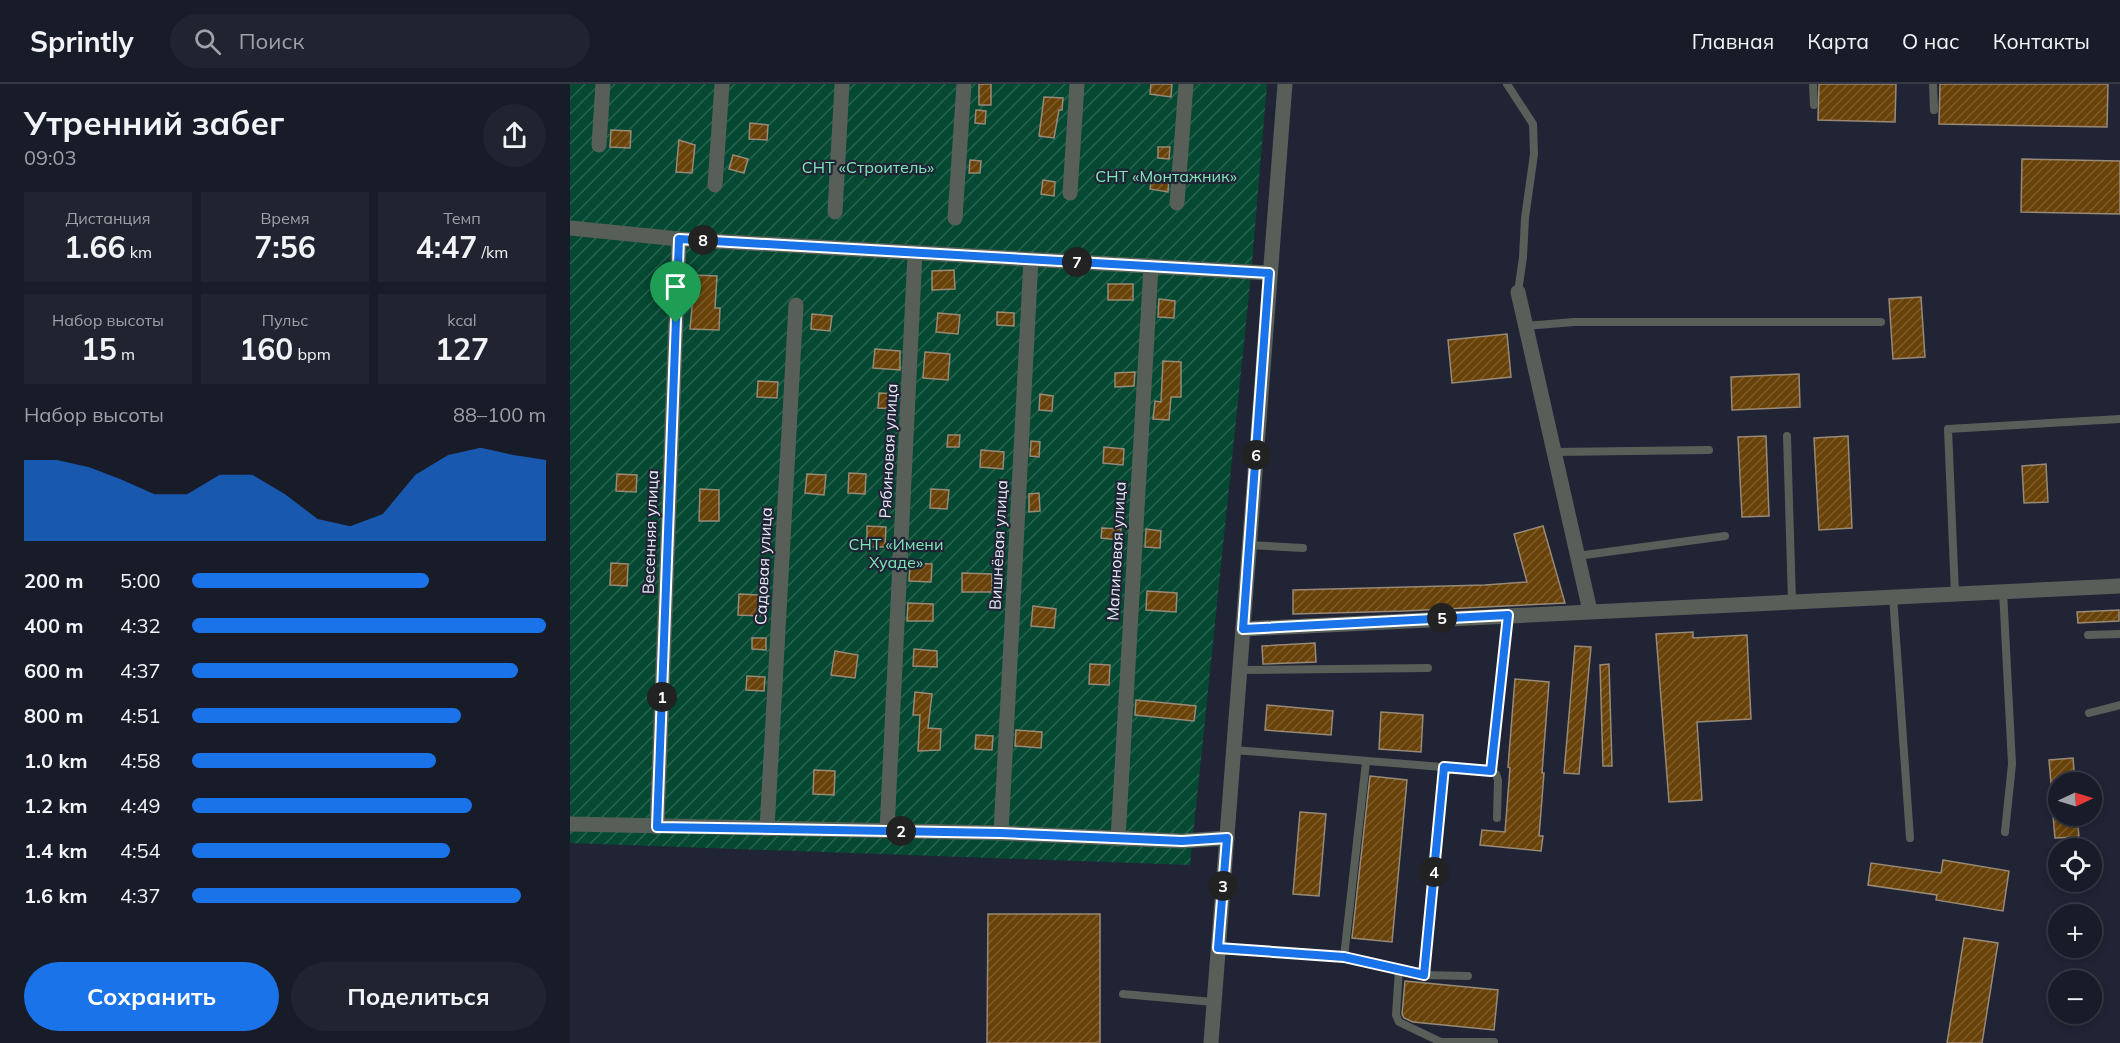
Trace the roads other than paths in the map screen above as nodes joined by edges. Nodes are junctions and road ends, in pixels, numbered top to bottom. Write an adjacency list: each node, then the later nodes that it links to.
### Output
1 (603, 84): 13 (street)
2 (722, 84): 14 (street)
3 (842, 84): 17 (street)
4 (964, 84): 18 (street)
5 (1077, 84): 15 (street)
6 (1186, 84): 16 (street)
7 (1285, 84): 24 (street)
8 (1507, 84): 25 (lane)
9 (1813, 84): 11 (lane)
10 (1933, 84): 12 (lane)
11 (1814, 105)
12 (1934, 111)
13 (599, 145)
14 (715, 185)
15 (1070, 193)
16 (1177, 203)
17 (835, 213)
18 (955, 218)
19 (570, 228): 20 (street)
20 (679, 239): 21 (street); 57 (street, Весенняя улица)
21 (915, 253): 22 (street); 59 (street, Рябиновая улица)
22 (1031, 260): 23 (street); 61 (street, Вишнёвая улица)
23 (1150, 266): 24 (street); 62 (street, Малиновая улица)
24 (1269, 273): 34 (street)
25 (1518, 292): 28 (street)
26 (796, 305): 58 (street, Садовая улица)
27 (1881, 322): 28 (lane)
28 (1525, 326): 32 (street)
29 (2120, 419): 39 (lane)
30 (1787, 436): 41 (lane)
31 (1708, 450): 32 (lane)
32 (1554, 452): 36 (street)
33 (1725, 536): 36 (lane)
34 (1249, 545): 35 (lane); 44 (street)
35 (1303, 548)
36 (1577, 556): 42 (street)
37 (2120, 586): 38 (street)
38 (2003, 591): 39 (street); 60 (lane)
39 (1955, 594): 40 (street)
40 (1893, 596): 41 (street); 64 (lane)
41 (1792, 601): 42 (street)
42 (1590, 611): 43 (street)
43 (1508, 615): 44 (street); 54 (lane)
44 (1243, 629): 48 (street)
45 (2120, 634): 46 (lane)
46 (2088, 635)
47 (1428, 668): 48 (lane)
48 (1240, 670): 51 (street)
49 (2120, 705): 50 (lane)
50 (2089, 713)
51 (1234, 750): 52 (lane); 63 (street)
52 (1366, 762): 53 (lane); 66 (lane)
53 (1444, 767): 54 (lane); 68 (lane)
54 (1491, 771): 55 (lane)
55 (1497, 818)
56 (570, 824): 57 (street)
57 (657, 827): 58 (street)
58 (767, 829): 59 (street)
59 (887, 830): 61 (street)
60 (2005, 832)
61 (1001, 833): 62 (street)
62 (1118, 838): 63 (street)
63 (1227, 838): 65 (street)
64 (1910, 838)
65 (1218, 948): 66 (lane); 71 (street)
66 (1344, 957): 67 (lane)
67 (1399, 969): 68 (lane); 72 (lane)
68 (1424, 975): 69 (lane)
69 (1468, 976)
70 (1123, 994): 71 (lane)
71 (1214, 1002): 73 (street)
72 (1494, 1042)
73 (1211, 1043)

